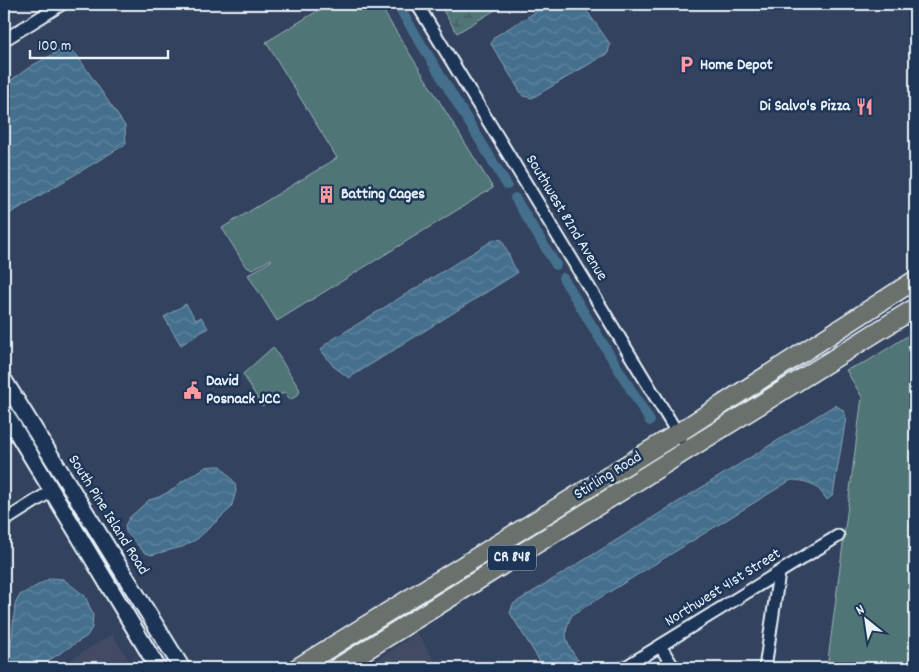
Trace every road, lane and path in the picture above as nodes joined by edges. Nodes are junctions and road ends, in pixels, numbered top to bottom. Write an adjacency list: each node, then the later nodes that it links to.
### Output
1 (62, 4): 3 (street)
2 (416, 4): 8 (street, Southwest 82nd Avenue)
3 (4, 40)
4 (915, 280): 8 (main road, Stirling Road / CR 848)
5 (915, 308): 9 (main road, Stirling Road / CR 848)
6 (4, 380): 18 (main road, South Pine Island Road)
7 (4, 411): 10 (main road, South Pine Island Road)
8 (678, 433): 9 (street, Southwest 82nd Avenue); 13 (main road, Stirling Road / CR 848)
9 (687, 449): 15 (main road, Stirling Road / CR 848)
10 (52, 490): 11 (street); 17 (main road, South Pine Island Road)
11 (4, 521)
12 (838, 536): 14 (street, Northwest 41st Street)
13 (454, 571): 15 (main road); 19 (main road, Stirling Road / CR 848)
14 (778, 573): 16 (street, Northwest 41st Street); 23 (street)
15 (464, 588): 20 (main road, Stirling Road / CR 848)
16 (660, 646): 21 (street, Northwest 41st Street); 22 (street)
17 (158, 668)
18 (182, 668)
19 (297, 668)
20 (337, 668)
21 (624, 668)
22 (674, 668)
23 (765, 668)

